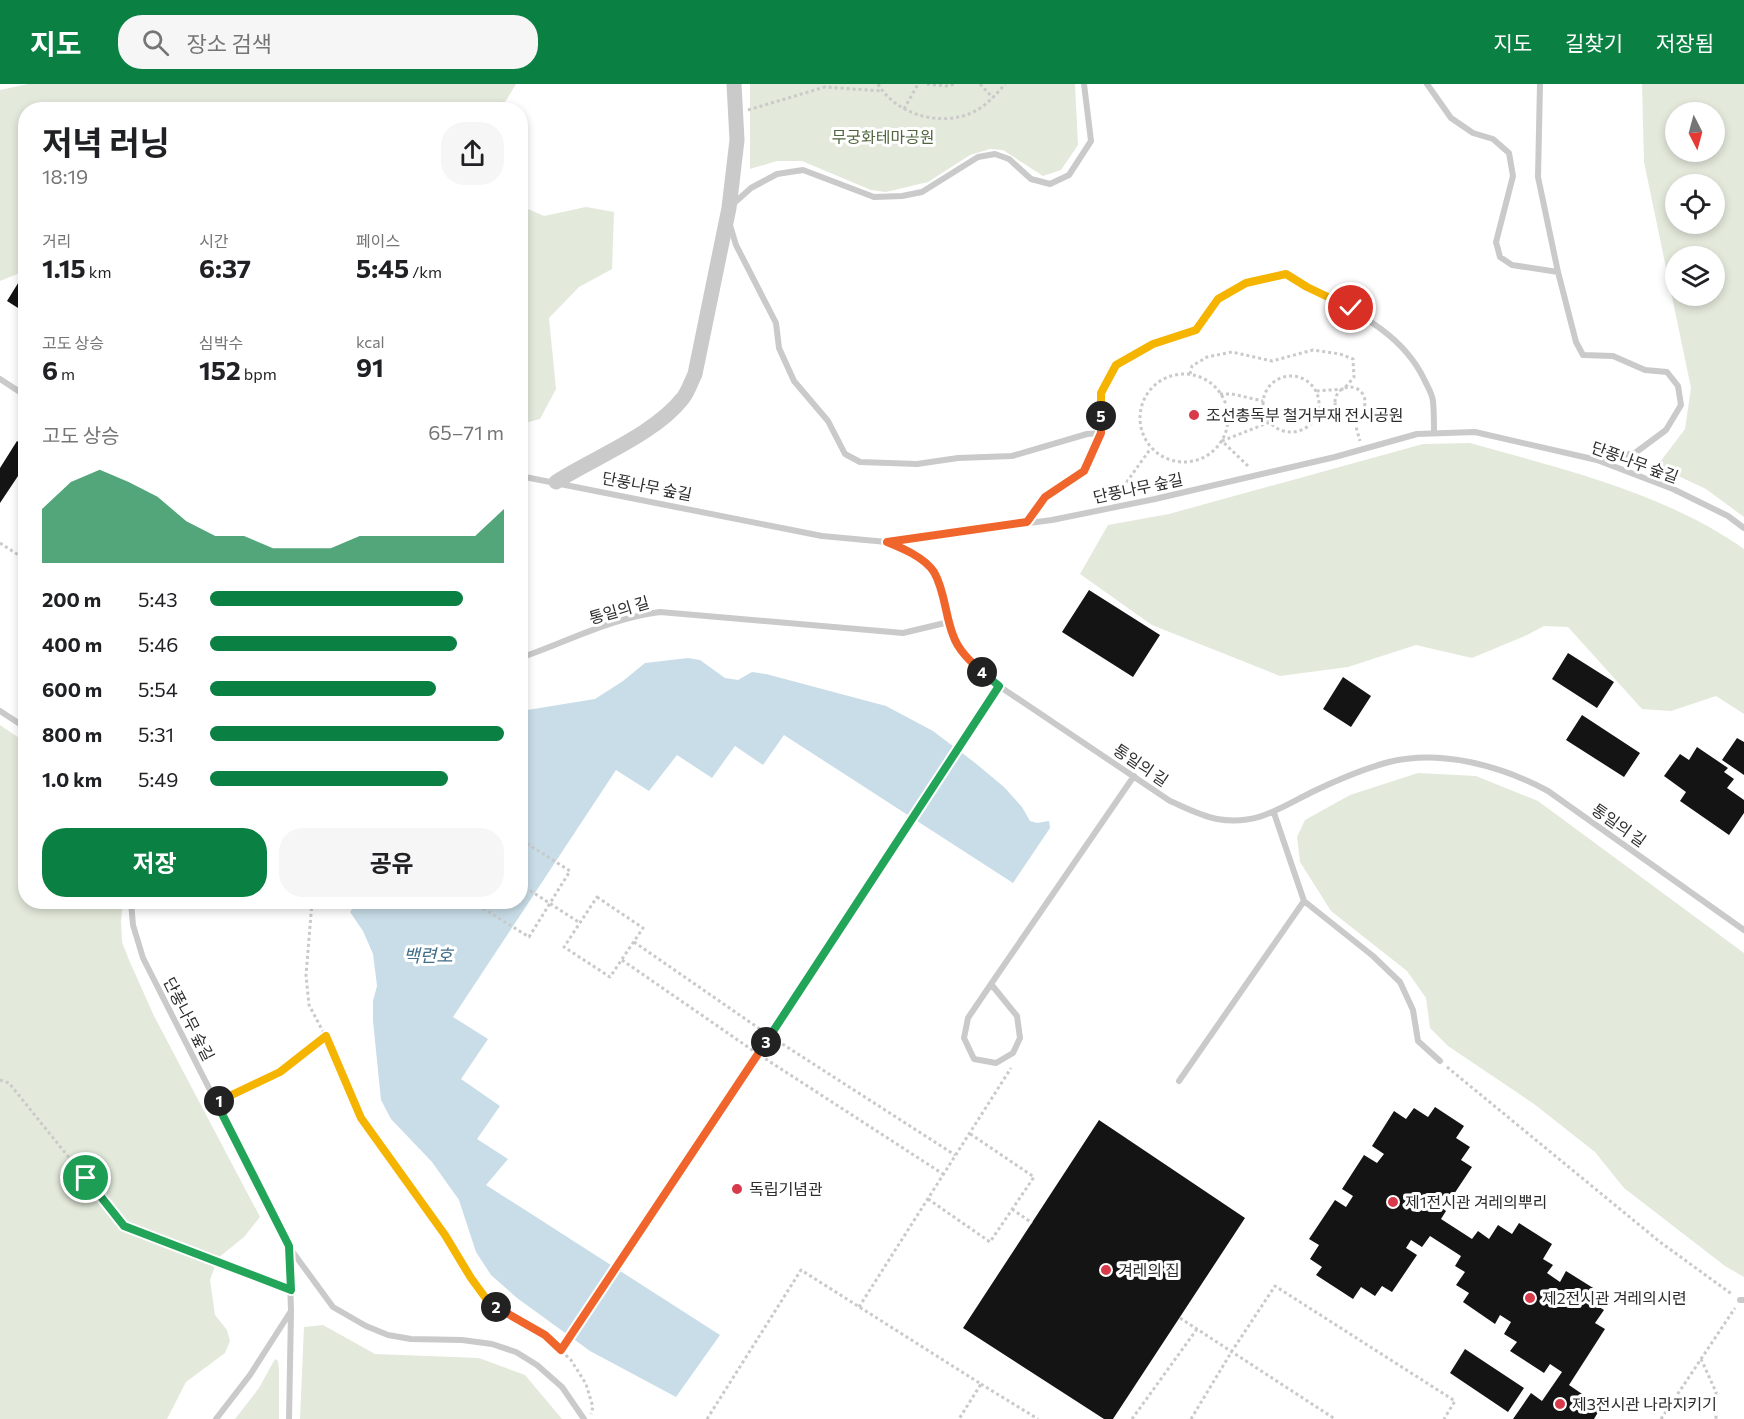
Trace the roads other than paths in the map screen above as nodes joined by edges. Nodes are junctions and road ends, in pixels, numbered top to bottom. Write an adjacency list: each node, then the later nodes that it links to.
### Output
1 (734, 84): 5 (street)
2 (1084, 84): 5 (lane)
3 (1427, 84): 6 (lane)
4 (1540, 84): 6 (lane)
5 (729, 213): 9 (lane); 13 (street)
6 (1558, 272): 11 (lane)
7 (0, 379): 8 (lane)
8 (18, 391)
9 (1101, 433): 10 (lane); 14 (lane)
10 (1434, 433): 11 (lane, 단풍나무 숲길); 14 (lane, 단풍나무 숲길)
11 (1598, 460): 15 (lane, 단풍나무 숲길)
12 (528, 477): 13 (lane, 단풍나무 숲길)
13 (556, 482): 16 (lane, 단풍나무 숲길)
14 (1027, 522): 16 (lane, 단풍나무 숲길)
15 (1744, 528)
16 (887, 542): 17 (lane)
17 (949, 622): 18 (lane, 통일의 길); 21 (lane, 통일의 길)
18 (528, 655)
19 (0, 711): 20 (lane)
20 (18, 723)
21 (1134, 776): 22 (lane, 통일의 길); 26 (lane)
22 (1274, 813): 23 (lane); 25 (lane, 통일의 길)
23 (1304, 901): 27 (lane); 28 (lane)
24 (132, 909): 29 (lane, 단풍나무 숲길)
25 (1744, 930)
26 (991, 984): 26 (lane)
27 (1440, 1061)
28 (1179, 1081)
29 (289, 1246): 30 (lane, 단풍나무 숲길); 33 (lane)
30 (291, 1311): 31 (lane); 32 (lane, 단풍나무 숲길)
31 (216, 1419)
32 (289, 1419)
33 (584, 1419)

